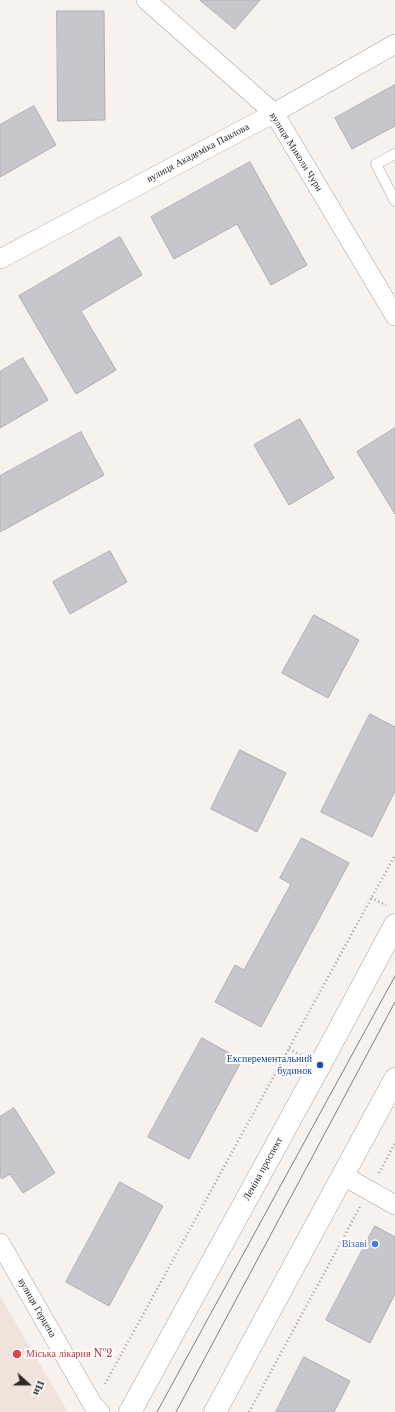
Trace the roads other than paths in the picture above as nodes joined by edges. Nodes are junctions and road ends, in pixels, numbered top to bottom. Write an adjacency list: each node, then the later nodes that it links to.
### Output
1 (146, 0): 3 (street, вулиця Миколи Чури)
2 (395, 44): 3 (street, вулиця Академіка Павлова)
3 (274, 113): 6 (street, вулиця Академіка Павлова); 7 (street, вулиця Миколи Чури)
4 (395, 154): 5 (lane)
5 (395, 200)
6 (0, 259)
7 (395, 316)
8 (392, 916): 14 (main road, Леніна проспект)
9 (395, 1079): 10 (main road)
10 (342, 1175): 11 (street); 15 (main road)
11 (395, 1205)
12 (0, 1243): 13 (street, вулиця Герцена)
13 (96, 1409)
14 (130, 1412)
15 (215, 1412)

